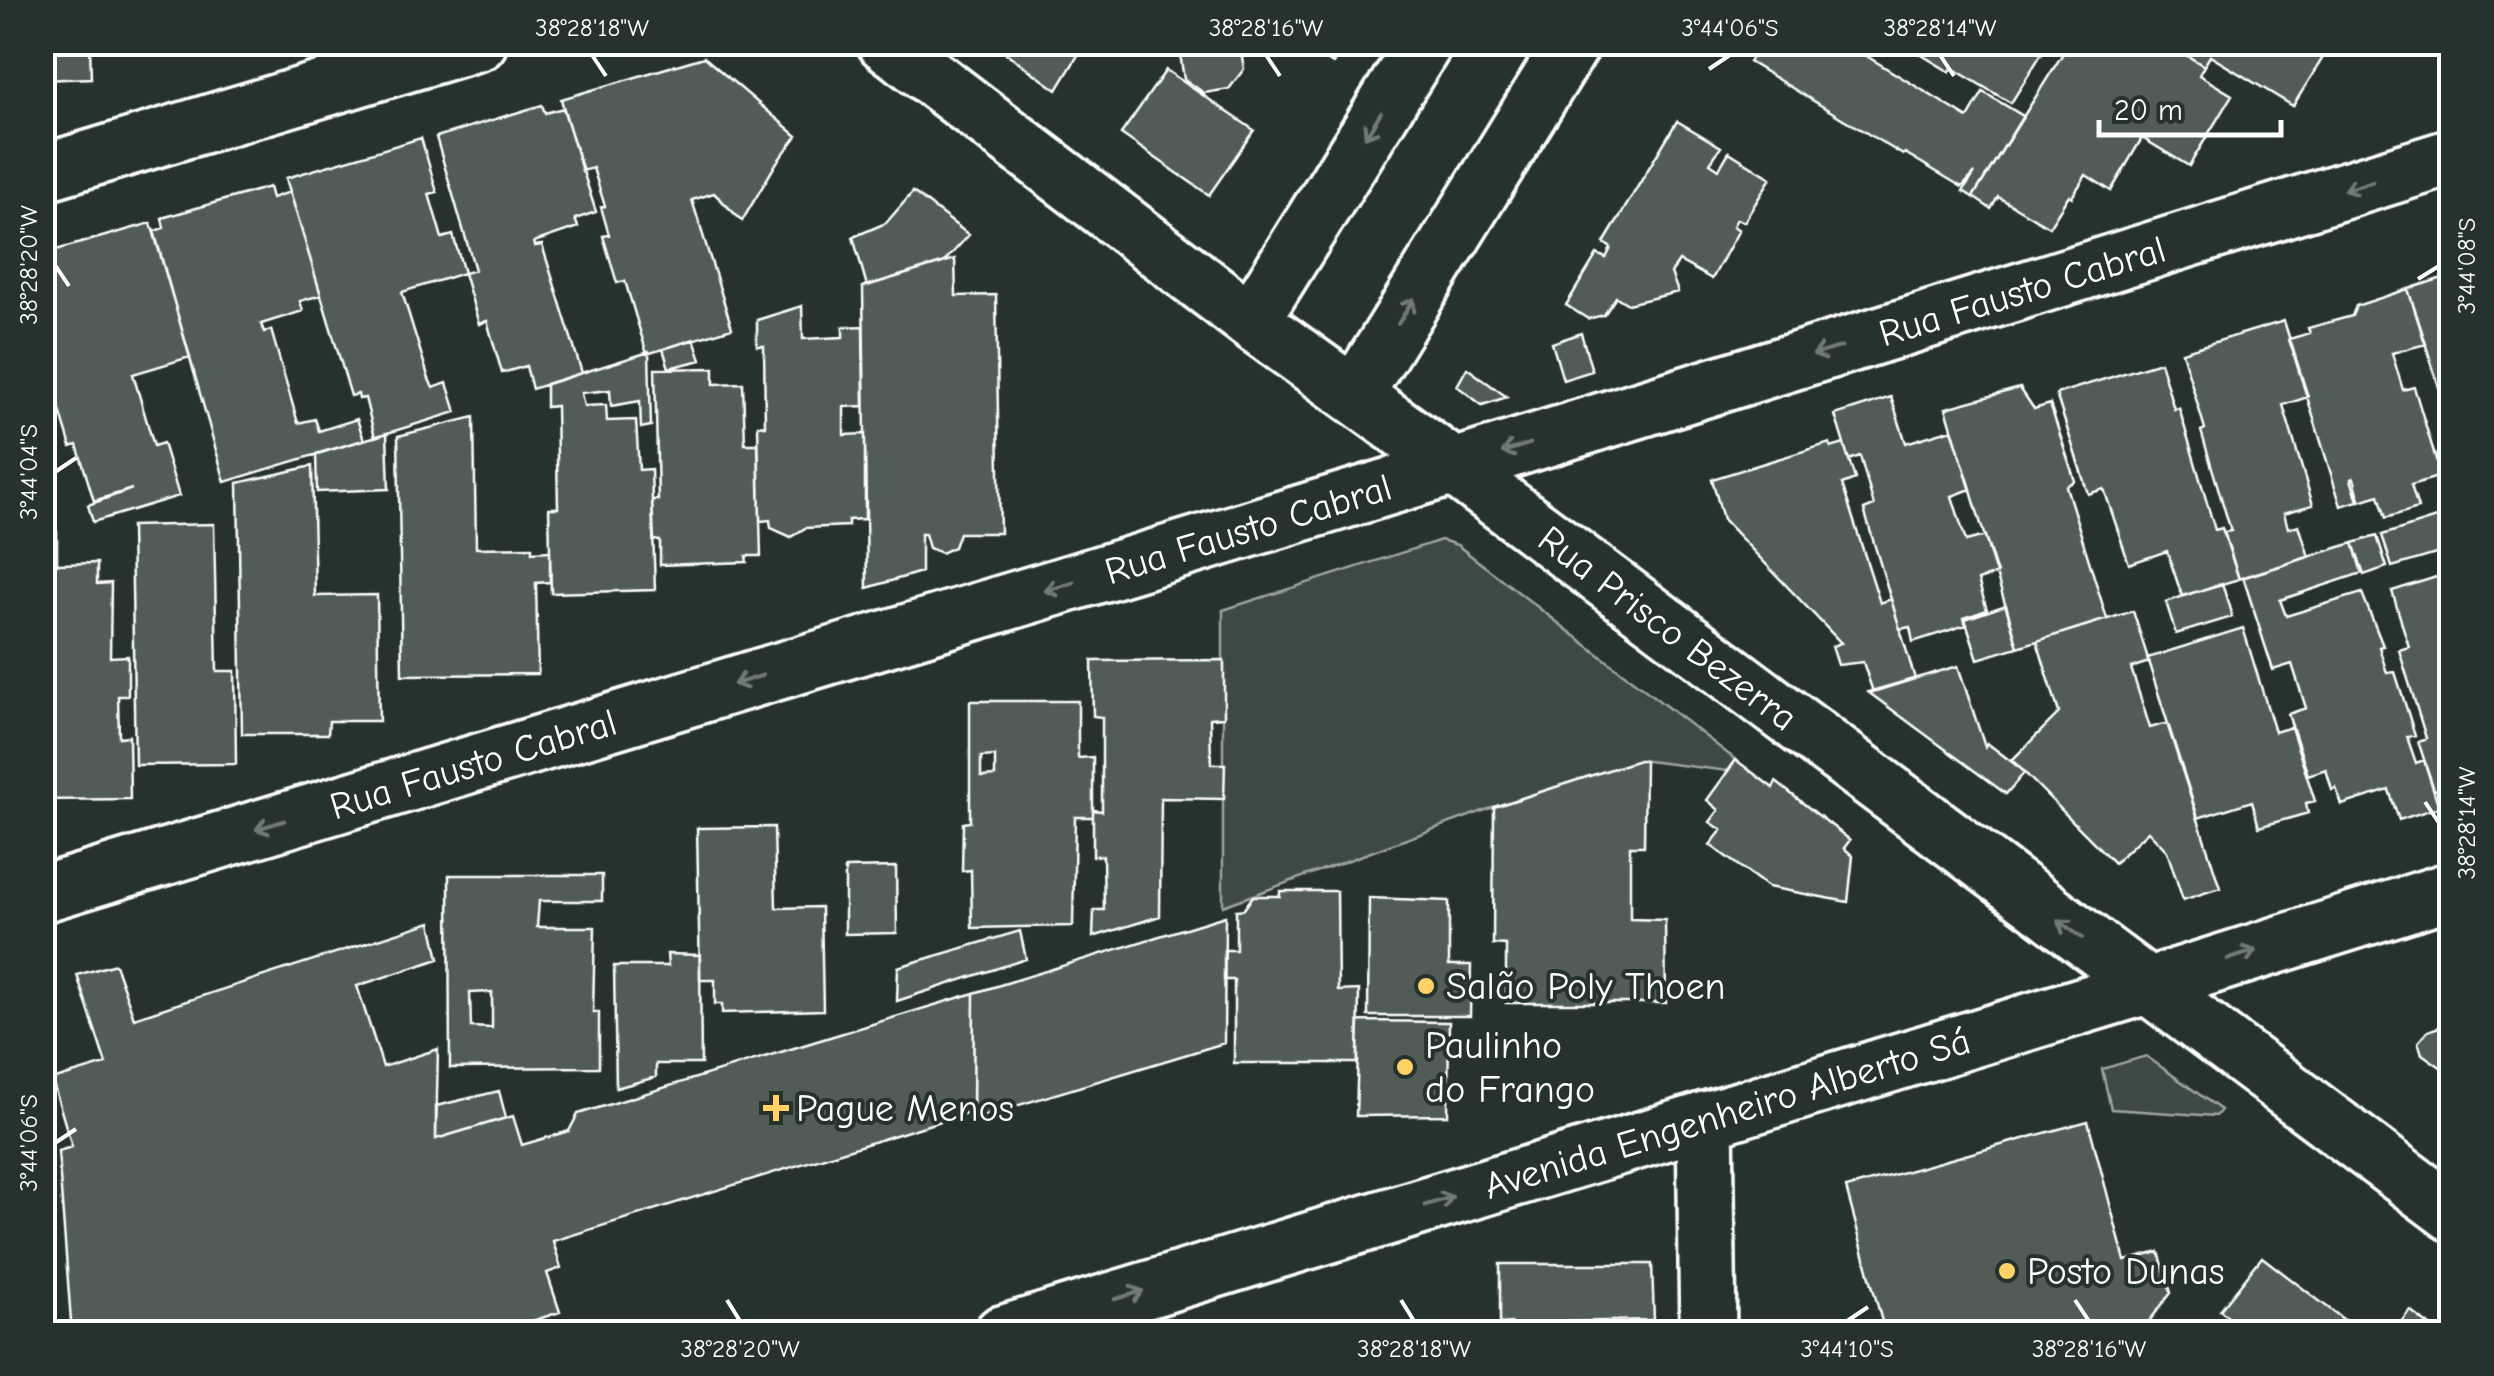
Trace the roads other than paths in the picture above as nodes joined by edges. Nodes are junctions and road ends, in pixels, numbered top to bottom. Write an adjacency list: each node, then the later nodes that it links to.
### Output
1 (479, 42): 6 (street)
2 (885, 42): 7 (street, Rua Prisco Bezerra)
3 (1425, 42): 7 (street, one-way to 7)
4 (1573, 42): 8 (street, one-way to 4)
5 (2452, 157): 9 (street, Rua Fausto Cabral, one-way to 9)
6 (42, 173)
7 (1252, 321): 8 (street, Rua Prisco Bezerra)
8 (1354, 394): 9 (street, Rua Prisco Bezerra)
9 (1454, 467): 11 (street, Rua Fausto Cabral, one-way to 11); 12 (street, Rua Prisco Bezerra, one-way to 9)
10 (2452, 890): 12 (street, Avenida Engenheiro Alberto Sá, one-way to 10)
11 (42, 894)
12 (2150, 986): 13 (street, Avenida Engenheiro Alberto Sá); 14 (street, Rua Prisco Bezerra)
13 (1704, 1120): 15 (street, Avenida Engenheiro Alberto Sá, one-way to 13); 16 (street)
14 (2452, 1213)
15 (1002, 1334)
16 (1708, 1334)

